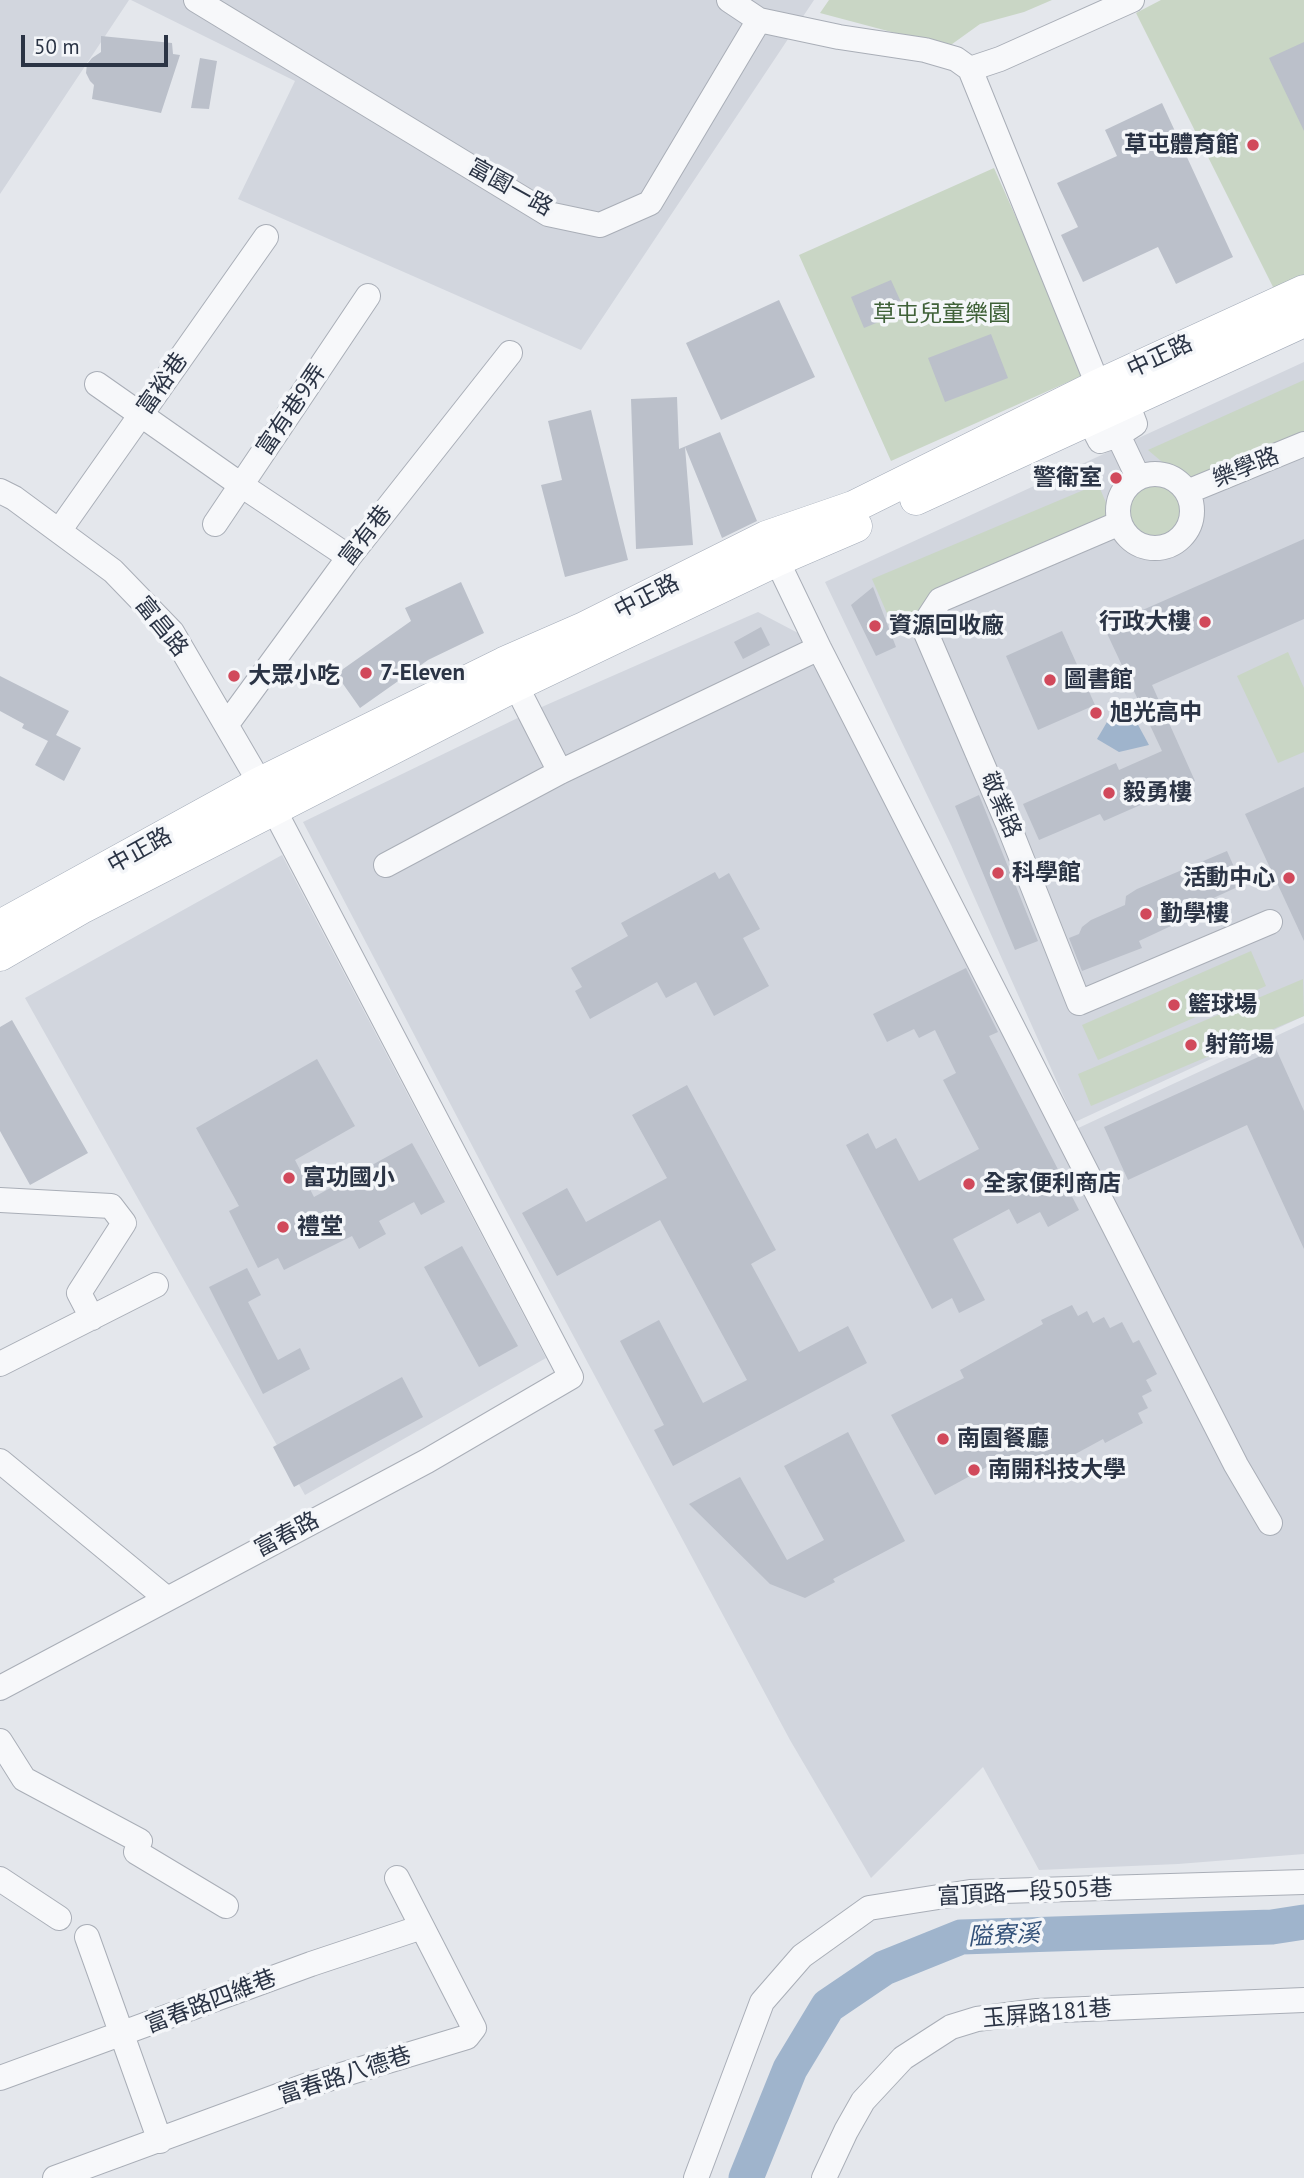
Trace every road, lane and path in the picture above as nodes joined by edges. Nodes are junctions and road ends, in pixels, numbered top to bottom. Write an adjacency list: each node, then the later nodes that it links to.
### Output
1 (196, 0): 4 (street, 富園一路)
2 (729, 0): 4 (street)
3 (1132, 0): 5 (street)
4 (759, 20): 5 (street)
5 (970, 69): 12 (street)
6 (266, 237): 13 (street, 富裕巷)
7 (1304, 291): 12 (main road, 中正路)
8 (368, 296): 16 (street, 富有巷9弄)
9 (1304, 321): 12 (main road, 中正路)
10 (510, 353): 23 (street, 富有巷)
11 (97, 384): 13 (street)
12 (1108, 411): 15 (street); 22 (main road, 中正路)
13 (141, 415): 16 (street); 21 (street, 富裕巷)
14 (1304, 444): 18 (street, 樂學路)
15 (1138, 477): 18 (street); 19 (street)
16 (241, 485): 20 (street, 富有巷9弄); 23 (street)
17 (0, 491): 21 (street, 富昌路)
18 (1188, 492): 19 (street)
19 (1120, 523): 30 (street, 敬業路)
20 (215, 524)
21 (59, 531): 26 (street, 富昌路)
22 (772, 549): 24 (street); 25 (main road, 中正路)
23 (349, 557): 26 (street, 富有巷)
24 (820, 648): 27 (street); 40 (street)
25 (510, 674): 27 (street); 28 (main road, 中正路)
26 (227, 724): 28 (street, 富昌路)
27 (560, 772): 29 (street)
28 (266, 795): 31 (main road, 中正路); 32 (main road, 中正路); 37 (street, 富昌路)
29 (386, 865)
30 (1270, 922)
31 (0, 926)
32 (0, 955)
33 (0, 1200): 35 (street)
34 (156, 1285): 35 (street)
35 (92, 1318): 36 (street)
36 (5, 1361): 38 (street)
37 (571, 1377): 41 (street, 富春路)
38 (0, 1386)
39 (0, 1461): 41 (street)
40 (1270, 1523)
41 (166, 1598): 42 (street, 富春路)
42 (0, 1688)
43 (0, 1741): 47 (street)
44 (397, 1878): 49 (street, 富春路八德巷)
45 (0, 1879): 48 (street)
46 (1304, 1882): 56 (street, 富頂路一段505巷)
47 (226, 1906)
48 (59, 1918)
49 (422, 1927): 52 (street, 富春路四維巷); 54 (street, 富春路八德巷)
50 (87, 1937): 52 (street)
51 (1304, 2000): 57 (street, 玉屏路181巷)
52 (122, 2035): 53 (street, 富春路四維巷); 54 (street)
53 (0, 2078)
54 (160, 2141): 55 (street, 富春路八德巷)
55 (55, 2178)
56 (696, 2178)
57 (824, 2178)

